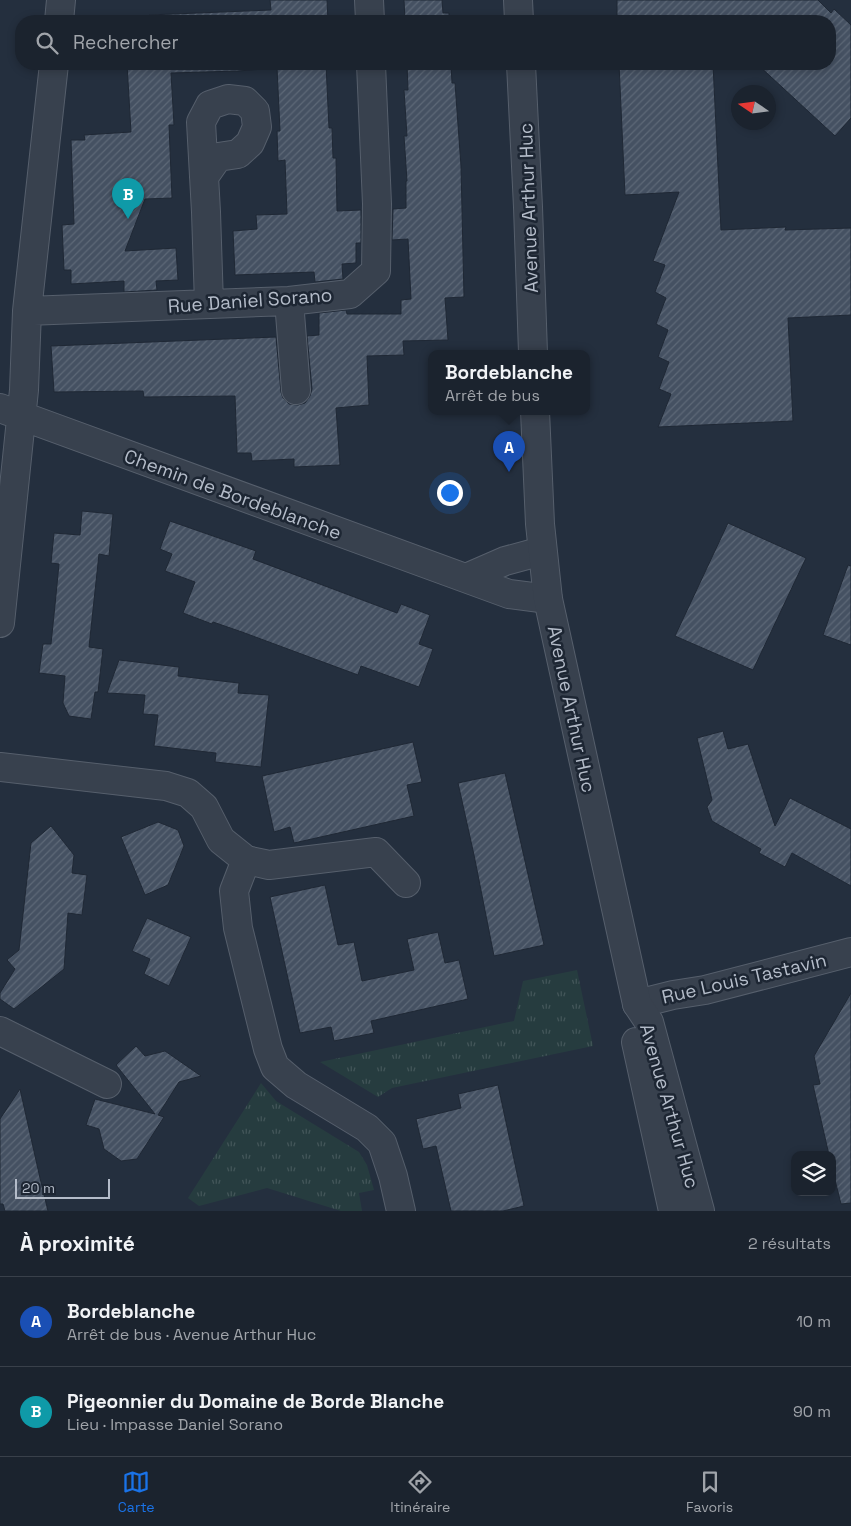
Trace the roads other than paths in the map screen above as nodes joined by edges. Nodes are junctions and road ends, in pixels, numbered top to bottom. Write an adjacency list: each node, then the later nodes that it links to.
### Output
1 (61, 0): 4 (street)
2 (369, 0): 5 (street)
3 (518, 0): 6 (street)
4 (60, 15)
5 (370, 15)
6 (519, 15)
7 (53, 70): 13 (street)
8 (371, 70): 11 (street, Rue Daniel Sorano)
9 (521, 70): 14 (street, Avenue Arthur Huc)
10 (204, 176): 12 (street)
11 (289, 301): 12 (street, Rue Daniel Sorano); 15 (street)
12 (209, 304): 13 (street, Rue Daniel Sorano)
13 (27, 311): 16 (street)
14 (533, 350)
15 (296, 390)
16 (11, 412): 19 (street, Chemin de Bordeblanche); 21 (street)
17 (535, 415): 18 (street, Avenue Arthur Huc)
18 (542, 551): 19 (street); 20 (street, Avenue Arthur Huc)
19 (466, 578): 20 (street, Chemin de Bordeblanche)
20 (548, 599): 26 (street, Avenue Arthur Huc)
21 (0, 623)
22 (0, 767): 23 (street)
23 (246, 860): 24 (street); 29 (street)
24 (406, 883)
25 (851, 952): 26 (street, Rue Louis Tastavin)
26 (637, 1004): 30 (street, Avenue Arthur Huc); 31 (street, Avenue Arthur Huc)
27 (0, 1031): 28 (street)
28 (107, 1084)
29 (401, 1211)
30 (673, 1211)
31 (700, 1211)

